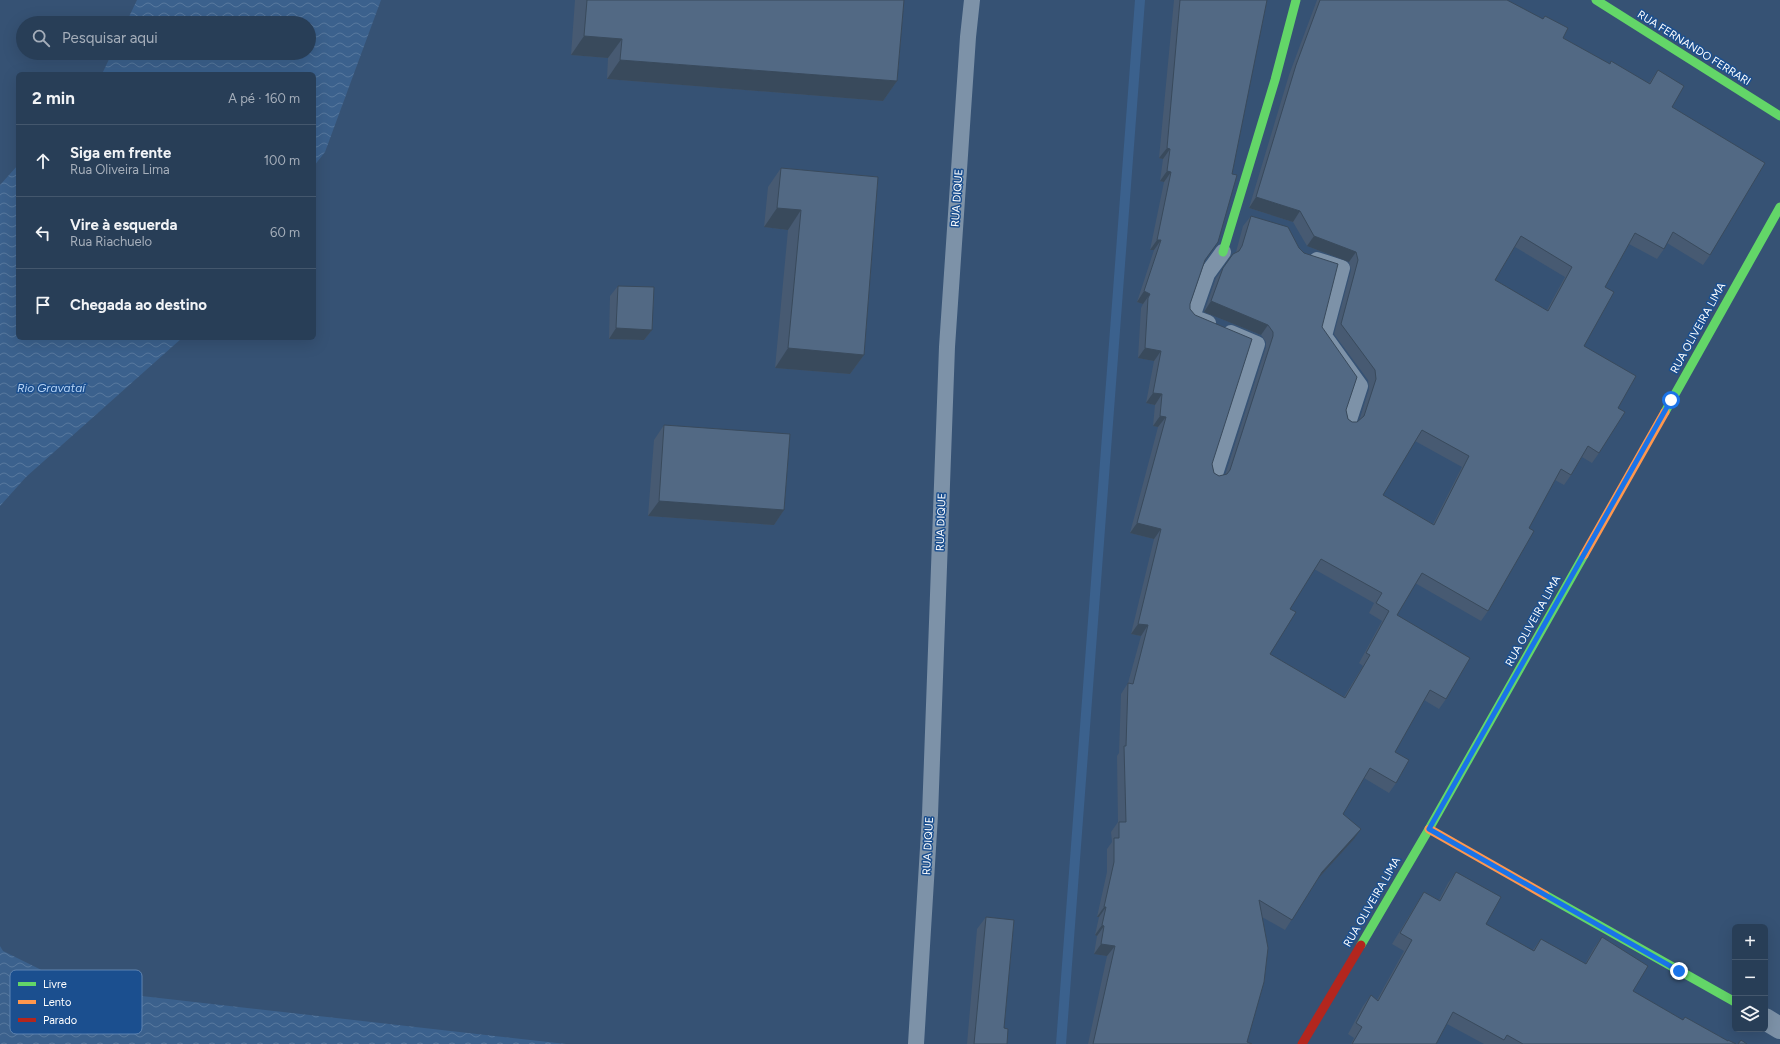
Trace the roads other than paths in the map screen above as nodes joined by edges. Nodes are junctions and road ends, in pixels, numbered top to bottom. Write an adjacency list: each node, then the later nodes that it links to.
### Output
1 (972, 0): 14 (lane, RUA DIQUE)
2 (1296, 0): 6 (street)
3 (1596, 0): 4 (street, RUA FERNANDO FERRARI)
4 (1780, 116)
5 (1780, 207): 10 (street, RUA OLIVEIRA LIMA)
6 (1223, 252): 9 (lane)
7 (1300, 254): 8 (lane)
8 (1348, 423)
9 (1214, 477)
10 (1429, 829): 11 (street); 15 (street, RUA OLIVEIRA LIMA)
11 (1732, 1000)
12 (1768, 1021): 13 (street)
13 (1780, 1028)
14 (916, 1044)
15 (1302, 1044)

